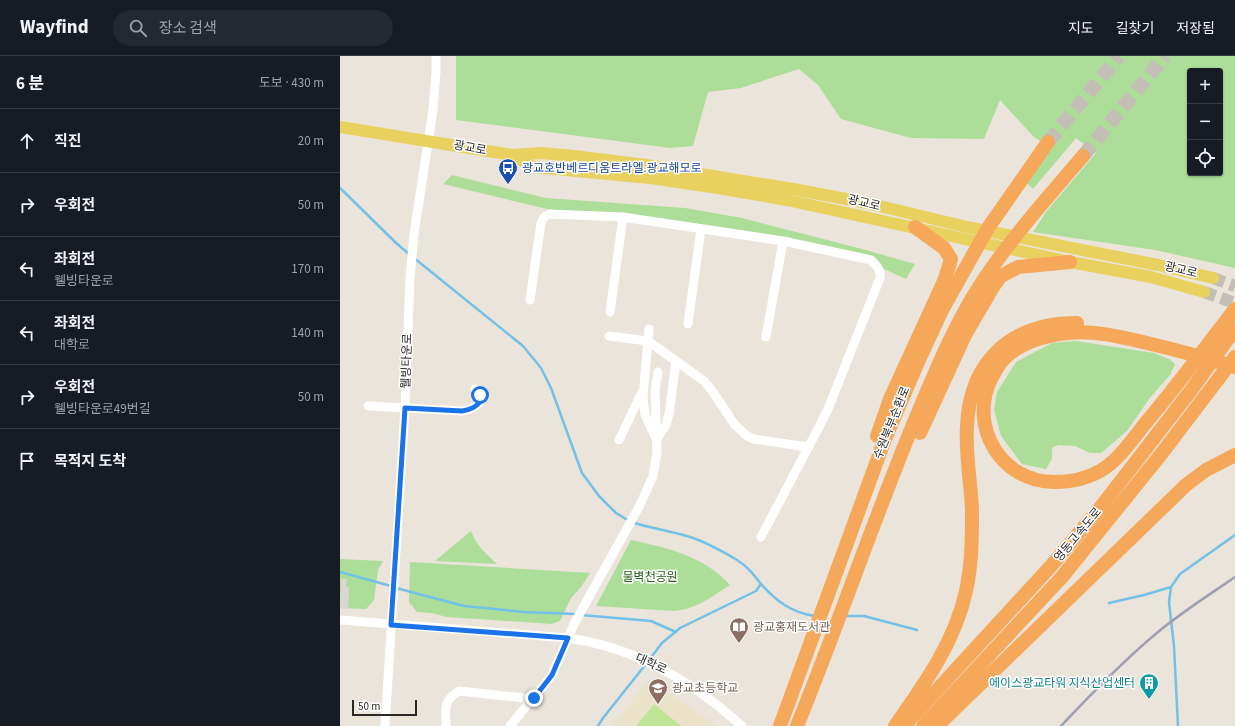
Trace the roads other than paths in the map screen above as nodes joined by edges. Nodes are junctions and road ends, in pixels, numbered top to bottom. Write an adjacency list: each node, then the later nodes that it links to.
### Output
1 (436, 56): 3 (street, 웰빙타운로)
2 (340, 127): 3 (main road, 광교로)
3 (428, 141): 5 (main road, 광교로); 31 (street, 웰빙타운로)
4 (1048, 142): 38 (highway, 수원북부순환로)
5 (512, 155): 8 (main road, 광교로); 12 (main road, 광교로)
6 (1083, 156): 37 (highway, 수원북부순환로)
7 (623, 217): 9 (street); 14 (street); 16 (street)
8 (915, 228): 11 (main road, 광교로); 38 (highway)
9 (701, 229): 10 (street); 17 (street)
10 (783, 241): 21 (street); 34 (street)
11 (1070, 262): 13 (main road, 광교로); 37 (highway)
12 (1213, 278)
13 (1204, 292)
14 (530, 300)
15 (1235, 308): 27 (highway)
16 (610, 312)
17 (688, 324)
18 (1235, 329): 27 (highway, 영동고속도로)
19 (649, 330): 22 (street)
20 (609, 336): 22 (street)
21 (766, 337)
22 (648, 341): 24 (street); 29 (street)
23 (1235, 357): 49 (highway); 51 (highway, 영동고속도로)
24 (676, 361): 33 (street); 34 (street)
25 (1235, 367): 27 (highway)
26 (658, 372): 33 (street)
27 (1187, 385): 50 (highway, 영동고속도로)
28 (475, 389): 31 (street)
29 (643, 389): 32 (street); 33 (street)
30 (368, 406): 31 (street)
31 (405, 408): 40 (street, 웰빙타운로)
32 (619, 440)
33 (657, 440): 41 (street)
34 (808, 447): 36 (street)
35 (1235, 455): 52 (highway)
36 (761, 537)
37 (851, 582): 48 (highway, 수원북부순환로)
38 (831, 584): 47 (highway, 수원북부순환로)
39 (340, 620): 40 (street, 대학로)
40 (391, 625): 41 (street, 대학로); 43 (street, 웰빙타운로)
41 (568, 638): 42 (street); 46 (street, 대학로)
42 (534, 698): 44 (street); 45 (street)
43 (385, 726)
44 (446, 726)
45 (510, 726)
46 (742, 726)
47 (780, 726)
48 (797, 726)
49 (894, 726)
50 (904, 726)
51 (923, 726)
52 (936, 726)

